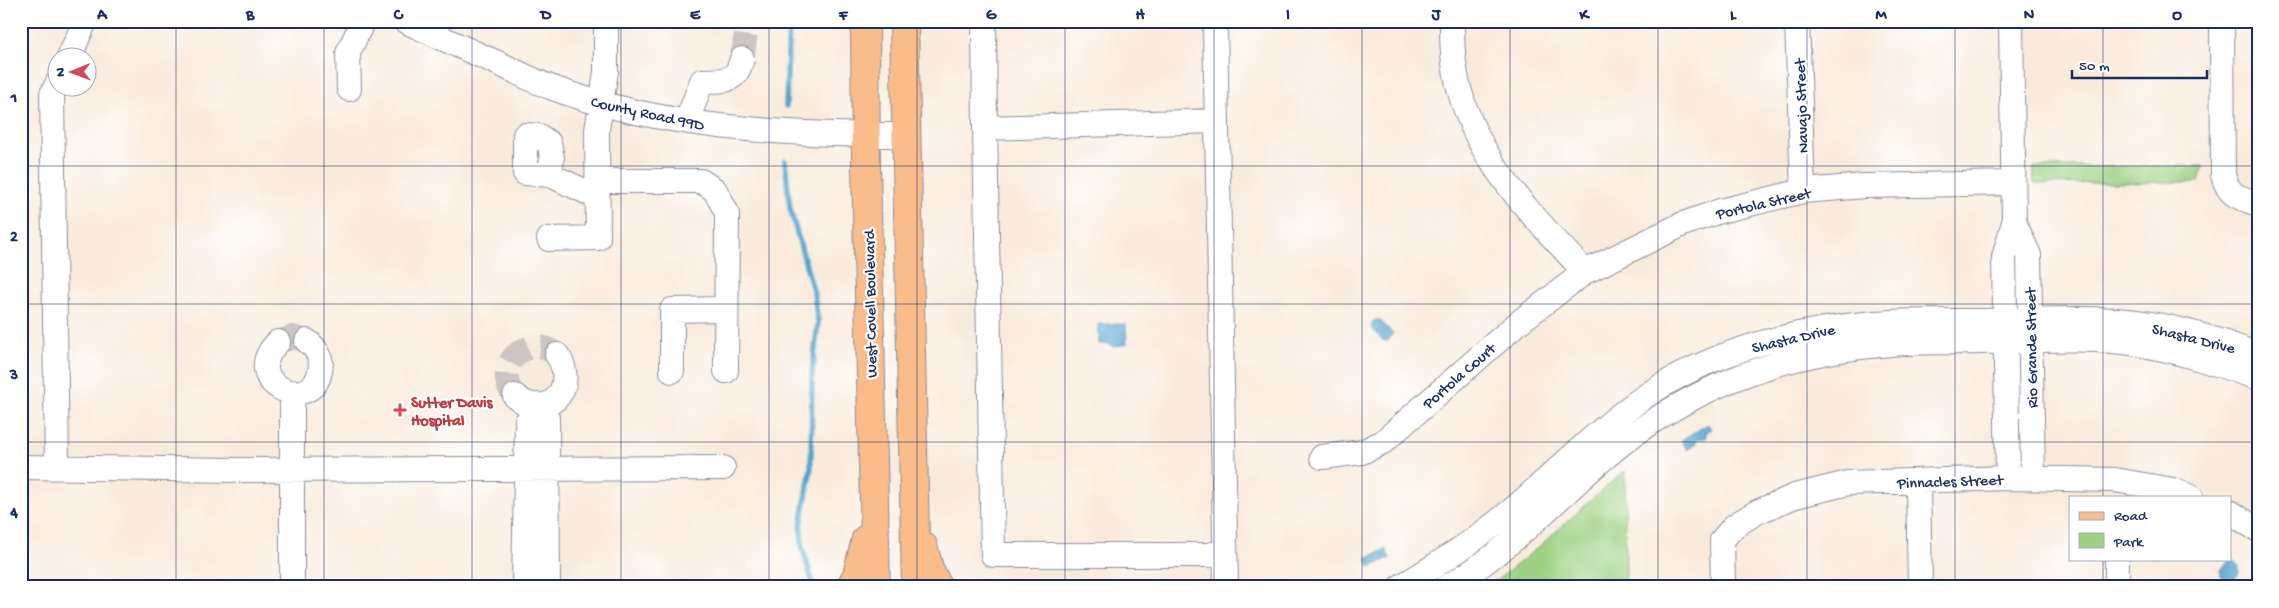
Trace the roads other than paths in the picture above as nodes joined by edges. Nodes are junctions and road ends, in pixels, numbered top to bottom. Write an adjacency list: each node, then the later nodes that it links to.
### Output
1 (85, 21): 13 (street)
2 (362, 21): 15 (street)
3 (405, 21): 17 (street, County Road 99D)
4 (606, 21): 17 (street)
5 (865, 21): 21 (main road, West Covell Boulevard)
6 (904, 21): 22 (main road)
7 (984, 21): 20 (street)
8 (1452, 21): 30 (street)
9 (1797, 21): 26 (street, Navajo Street)
10 (2011, 21): 24 (street, Rio Grande Street)
11 (2222, 21): 27 (street)
12 (1215, 26): 18 (street)
13 (73, 48)
14 (742, 59): 19 (street)
15 (349, 89)
16 (52, 98): 46 (street)
17 (601, 104): 19 (street, County Road 99D); 25 (street)
18 (1217, 121): 20 (street); 59 (street)
19 (686, 122): 21 (street, County Road 99D)
20 (985, 128): 59 (street)
21 (865, 135): 22 (street, County Road 99D); 56 (main road, West Covell Boulevard)
22 (906, 135): 57 (main road)
23 (550, 175): 25 (street)
24 (2013, 183): 26 (street, Portola Street); 28 (street, Rio Grande Street)
25 (597, 189): 29 (street); 31 (street)
26 (1803, 191): 30 (street, Portola Street)
27 (2258, 204)
28 (2014, 222): 32 (street, Rio Grande Street); 33 (street, Rio Grande Street)
29 (549, 239)
30 (1585, 272): 44 (street, Portola Court)
31 (726, 309): 38 (street); 39 (street)
32 (2030, 330): 33 (street, Shasta Drive); 37 (street, Shasta Drive); 40 (street, Shasta Drive); 51 (street, Rio Grande Street)
33 (2006, 331): 50 (street, Rio Grande Street); 69 (street, Shasta Drive); 70 (street, Shasta Drive)
34 (307, 341): 41 (street)
35 (278, 342): 41 (street)
36 (557, 355): 43 (street)
37 (2258, 355)
38 (672, 371)
39 (726, 372)
40 (2258, 378)
41 (292, 393): 49 (street)
42 (515, 396): 43 (street)
43 (537, 408): 47 (street)
44 (1322, 457)
45 (21, 467): 46 (street)
46 (57, 467): 49 (street)
47 (536, 468): 48 (street); 49 (street); 62 (street); 63 (street)
48 (723, 468)
49 (291, 470): 61 (street)
50 (2008, 478): 51 (street, Pinnacles Street); 52 (street, Pinnacles Street)
51 (2033, 478): 53 (street, Pinnacles Street)
52 (1918, 481): 71 (street, Pinnacles Street); 72 (street)
53 (2116, 488): 54 (street, Pinnacles Street)
54 (2188, 496)
55 (2232, 513): 58 (street)
56 (874, 517): 64 (main road); 65 (main road, West Covell Boulevard)
57 (915, 520): 66 (main road); 67 (main road)
58 (2258, 530)
59 (1225, 551): 68 (street)
60 (2117, 560): 73 (street)
61 (292, 587)
62 (524, 587)
63 (548, 587)
64 (850, 587)
65 (876, 587)
66 (916, 587)
67 (938, 587)
68 (1226, 587)
69 (1400, 587)
70 (1446, 587)
71 (1723, 587)
72 (1920, 587)
73 (2117, 587)

